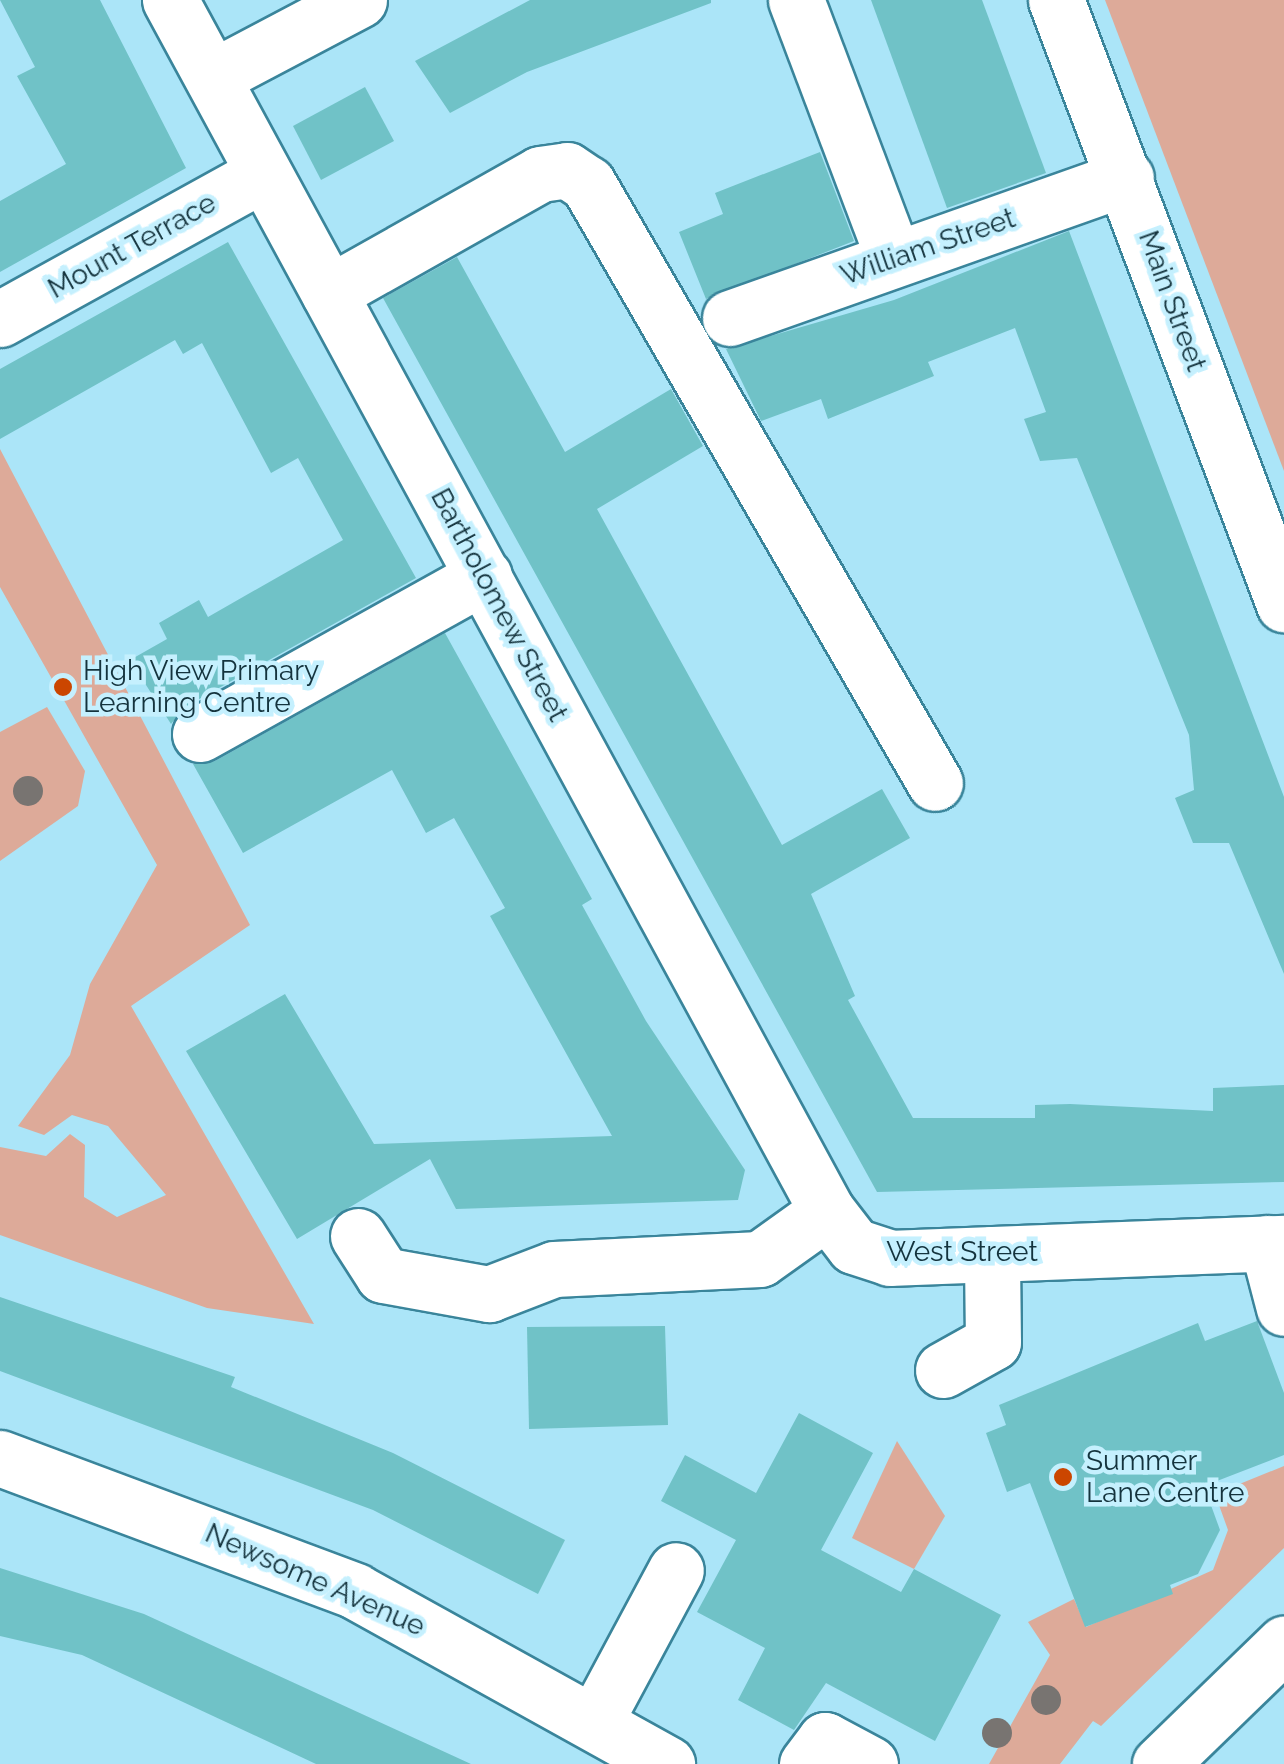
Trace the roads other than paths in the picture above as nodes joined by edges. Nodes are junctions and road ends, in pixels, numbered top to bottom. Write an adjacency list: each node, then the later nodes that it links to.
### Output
1 (170, 0): 5 (street, Bartholomew Street)
2 (359, 0): 5 (street)
3 (796, 0): 8 (street)
4 (1056, 0): 7 (street, Main Street)
5 (213, 77): 6 (street, Bartholomew Street)
6 (263, 174): 9 (street, Bartholomew Street); 10 (street, Mount Terrace)
7 (1126, 178): 8 (street, William Street); 13 (street, Main Street)
8 (894, 259): 11 (street, William Street)
9 (330, 293): 12 (street, Bartholomew Street); 15 (street)
10 (0, 318)
11 (730, 318)
12 (484, 576): 14 (street); 16 (street, Bartholomew Street)
13 (1284, 604)
14 (200, 734)
15 (935, 783)
16 (826, 1211): 17 (street); 19 (street, West Street)
17 (358, 1236)
18 (1276, 1243): 19 (street, West Street); 20 (street)
19 (992, 1254): 21 (street)
20 (1284, 1308)
21 (943, 1370)
22 (0, 1458): 25 (street, Newsome Avenue)
23 (676, 1570): 25 (street)
24 (1284, 1644): 29 (street)
25 (595, 1721): 26 (street, Newsome Avenue)
26 (667, 1764)
27 (806, 1764): 28 (street)
28 (870, 1764)
29 (1160, 1764)

